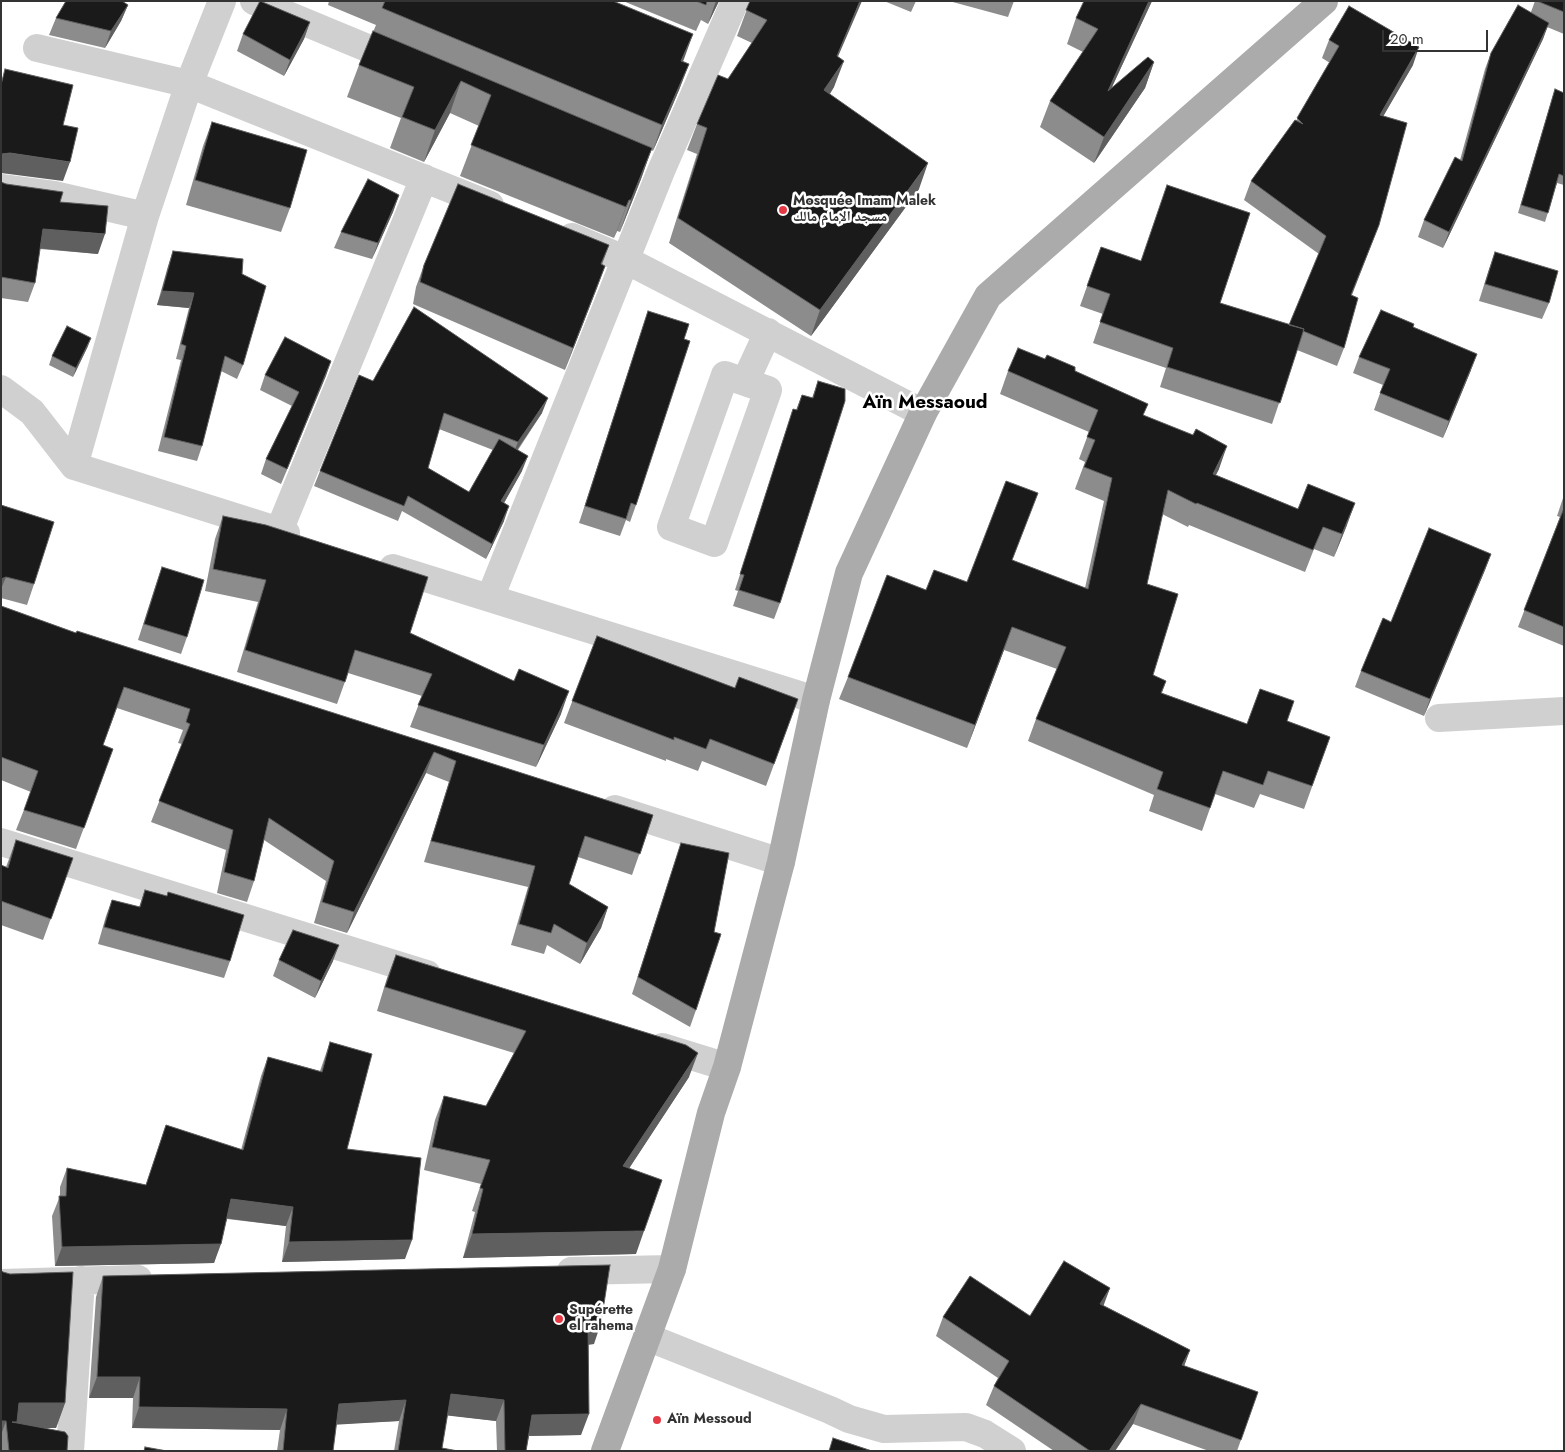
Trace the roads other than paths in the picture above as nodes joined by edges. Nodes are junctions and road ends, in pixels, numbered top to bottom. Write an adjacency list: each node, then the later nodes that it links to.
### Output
1 (222, 1): 9 (street)
2 (254, 1): 8 (street)
3 (735, 1): 7 (street)
4 (1316, 3): 21 (main road)
5 (686, 43): 7 (street)
6 (36, 48): 9 (street)
7 (712, 54): 11 (street)
8 (426, 73)
9 (189, 84): 12 (street); 15 (street)
10 (634, 159): 11 (street)
11 (661, 170): 17 (street)
12 (424, 178): 14 (street); 23 (street)
13 (1, 188): 15 (street)
14 (515, 215)
15 (145, 216): 22 (street)
16 (552, 230): 17 (street)
17 (624, 259): 18 (street); 26 (street)
18 (768, 332): 19 (street); 21 (street)
19 (745, 382): 19 (street)
20 (1, 389): 22 (street)
21 (923, 413): 27 (main road)
22 (74, 466): 23 (street)
23 (279, 531): 24 (street)
24 (306, 540)
25 (370, 560): 26 (street)
26 (490, 598): 27 (street)
27 (816, 700): 32 (main road)
28 (1564, 711): 29 (street)
29 (1439, 718)
30 (590, 801): 32 (street)
31 (1, 842): 33 (street)
32 (781, 862): 35 (main road)
33 (450, 981)
34 (641, 1040): 35 (street)
35 (727, 1067): 36 (main road)
36 (672, 1269): 37 (street); 41 (main road)
37 (544, 1272)
38 (160, 1278): 39 (street)
39 (81, 1280): 40 (street); 42 (street)
40 (1, 1283)
41 (647, 1337): 43 (main road); 44 (street)
42 (70, 1451)
43 (605, 1451)
44 (1012, 1451)

